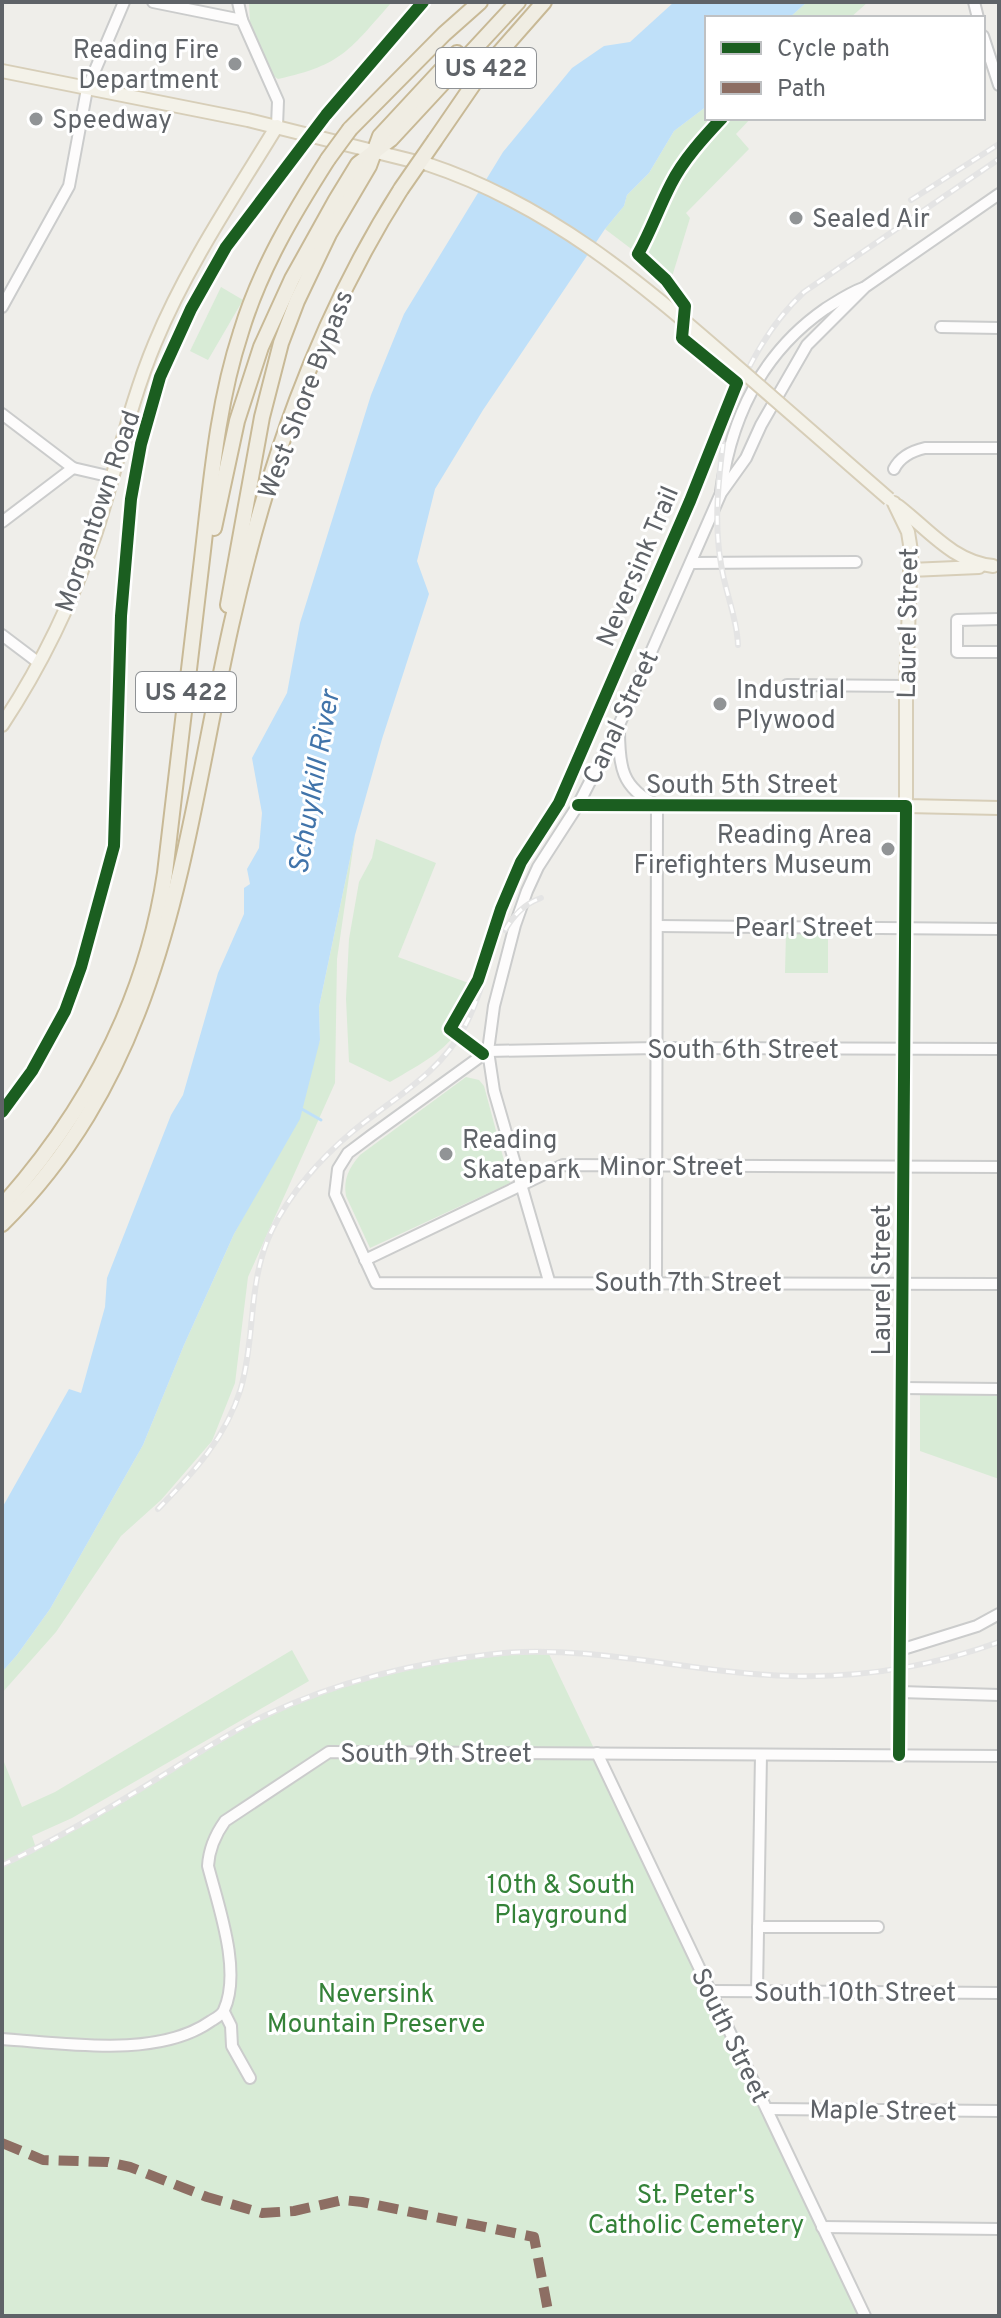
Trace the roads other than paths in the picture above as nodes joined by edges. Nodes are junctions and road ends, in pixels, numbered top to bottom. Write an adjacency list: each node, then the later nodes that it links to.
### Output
1 (124, 2): 12 (street)
2 (153, 2): 8 (street)
3 (238, 2): 8 (street)
4 (480, 2): 38 (highway, US 422, bridge)
5 (506, 2): 14 (highway)
6 (518, 2): 14 (highway)
7 (544, 2): 39 (highway, West Shore Bypass / US 422, bridge)
8 (242, 20): 13 (street)
9 (985, 42): 11 (street)
10 (2, 71): 12 (main road)
11 (999, 85)
12 (87, 89): 13 (main road); 17 (street)
13 (277, 126): 14 (main road); 24 (main road, Morgantown Road)
14 (374, 151): 26 (main road, bridge); 38 (highway); 39 (highway)
15 (999, 194): 16 (street, Canal Street)
16 (865, 287): 25 (street, Canal Street); 25 (street, Canal Street)
17 (2, 307)
18 (941, 327): 19 (street)
19 (999, 328)
20 (2, 414): 22 (street)
21 (999, 448): 23 (street)
22 (73, 468): 24 (street); 27 (street)
23 (894, 469)
24 (112, 477): 35 (main road, Morgantown Road)
25 (721, 493): 29 (street, Canal Street)
26 (892, 501): 30 (main road); 31 (main road, Laurel Street)
27 (2, 522)
28 (856, 562): 29 (street)
29 (692, 563): 41 (street, Canal Street)
30 (996, 566): 31 (main road)
31 (910, 570): 37 (main road, Laurel Street)
32 (999, 619): 34 (street)
33 (2, 635): 35 (street)
34 (999, 652)
35 (39, 663): 40 (main road, Morgantown Road)
36 (787, 685): 37 (street)
37 (906, 686): 44 (main road, Laurel Street)
38 (185, 702): 57 (highway, US 422)
39 (212, 716): 58 (highway, West Shore Bypass / US 422)
40 (2, 725)
41 (619, 725): 42 (street, Canal Street); 43 (street)
42 (578, 805): 43 (street, South 5th Street); 52 (street, Canal Street)
43 (657, 805): 44 (street, South 5th Street); 46 (street)
44 (906, 806): 45 (main road, South 5th Street); 47 (street, Laurel Street)
45 (999, 808)
46 (658, 926): 47 (street, Pearl Street); 49 (street)
47 (905, 927): 48 (street, Pearl Street); 50 (street, Laurel Street)
48 (999, 929)
49 (657, 1048): 50 (street, South 6th Street); 52 (street, South 6th Street); 53 (street)
50 (905, 1049): 51 (street, South 6th Street); 54 (street, Laurel Street)
51 (999, 1049)
52 (488, 1051): 56 (street, Canal Street); 59 (street)
53 (657, 1166): 54 (street, Minor Street); 56 (street, Minor Street); 61 (street)
54 (904, 1166): 55 (street, Minor Street); 62 (street, Laurel Street)
55 (999, 1167)
56 (521, 1185): 59 (street, Minor Street); 60 (street, Canal Street)
57 (2, 1206)
58 (2, 1224)
59 (365, 1260): 60 (street, South 7th Street)
60 (549, 1281): 61 (street, South 7th Street)
61 (656, 1282): 62 (street, South 7th Street)
62 (903, 1284): 63 (street, South 7th Street); 64 (street, Laurel Street)
63 (999, 1284)
64 (902, 1388): 65 (street); 67 (street, Laurel Street)
65 (999, 1389)
66 (999, 1614): 67 (street)
67 (900, 1650): 68 (street, Laurel Street)
68 (900, 1692): 69 (street); 72 (street, Laurel Street)
69 (999, 1695)
70 (597, 1753): 71 (street, South 9th Street); 76 (street, South Street); 79 (street, South 9th Street)
71 (761, 1755): 72 (street, South 9th Street); 74 (street)
72 (899, 1755): 73 (street, South 9th Street)
73 (999, 1756)
74 (758, 1927): 75 (street); 77 (street)
75 (878, 1927)
76 (710, 1991): 77 (street, South 10th Street); 82 (street, South Street)
77 (757, 1991): 78 (street, South 10th Street)
78 (999, 1993)
79 (224, 2012): 80 (street); 81 (street)
80 (2, 2039)
81 (250, 2078)
82 (767, 2109): 83 (street, Maple Street); 84 (street, South Street)
83 (999, 2111)
84 (822, 2227): 85 (street); 86 (street, South Street)
85 (999, 2229)
86 (865, 2316)

